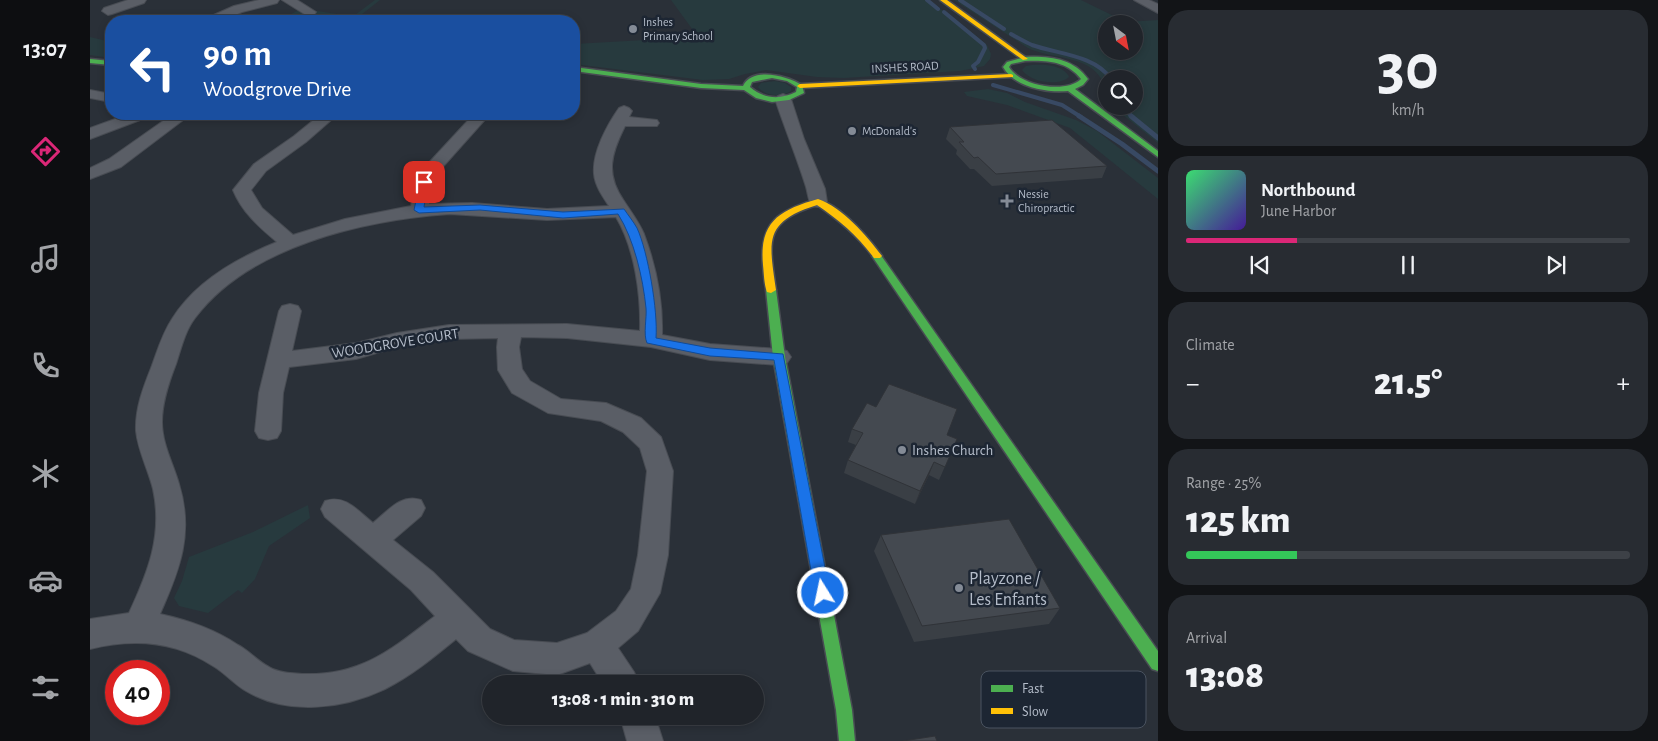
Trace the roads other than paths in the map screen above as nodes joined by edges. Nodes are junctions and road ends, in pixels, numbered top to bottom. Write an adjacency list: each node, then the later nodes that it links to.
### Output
1 (140, 0): 9 (street)
2 (273, 0): 10 (street)
3 (318, 0): 6 (street)
4 (943, 0): 11 (street)
5 (1140, 0): 7 (street)
6 (293, 2): 8 (street)
7 (1156, 11)
8 (310, 12)
9 (105, 13)
10 (224, 15)
11 (1025, 58): 15 (street); 18 (street)
12 (90, 61): 13 (street)
13 (105, 62)
14 (580, 70): 17 (street)
15 (1011, 76): 16 (street, INSHES ROAD); 18 (street)
16 (800, 86): 17 (street); 21 (street)
17 (746, 88): 21 (street)
18 (1069, 88): 30 (street)
19 (90, 94): 20 (street)
20 (105, 97)
21 (783, 99): 32 (street)
22 (140, 120): 29 (street)
23 (147, 120): 28 (street)
24 (175, 120): 28 (street)
25 (323, 120): 35 (street)
26 (477, 120): 33 (street)
27 (651, 123): 34 (street)
28 (165, 127): 31 (street)
29 (90, 134)
30 (1158, 154)
31 (90, 174)
32 (818, 202): 39 (street); 49 (street)
33 (419, 210): 34 (street); 35 (street)
34 (621, 211): 38 (street)
35 (290, 243): 46 (street)
36 (290, 311): 40 (street)
37 (511, 330): 38 (street, WOODGROVE COURT); 40 (street, WOODGROVE COURT); 48 (street)
38 (651, 340): 39 (street, WOODGROVE COURT)
39 (779, 357): 53 (street)
40 (279, 360): 41 (street)
41 (268, 431)
42 (411, 508): 44 (street)
43 (335, 509): 44 (street)
44 (373, 540): 45 (street)
45 (458, 618): 46 (street); 48 (street)
46 (139, 626): 47 (street)
47 (90, 634)
48 (597, 644): 50 (street)
49 (1158, 664)
50 (616, 675)
51 (641, 725): 52 (street)
52 (645, 741)
53 (847, 741)

